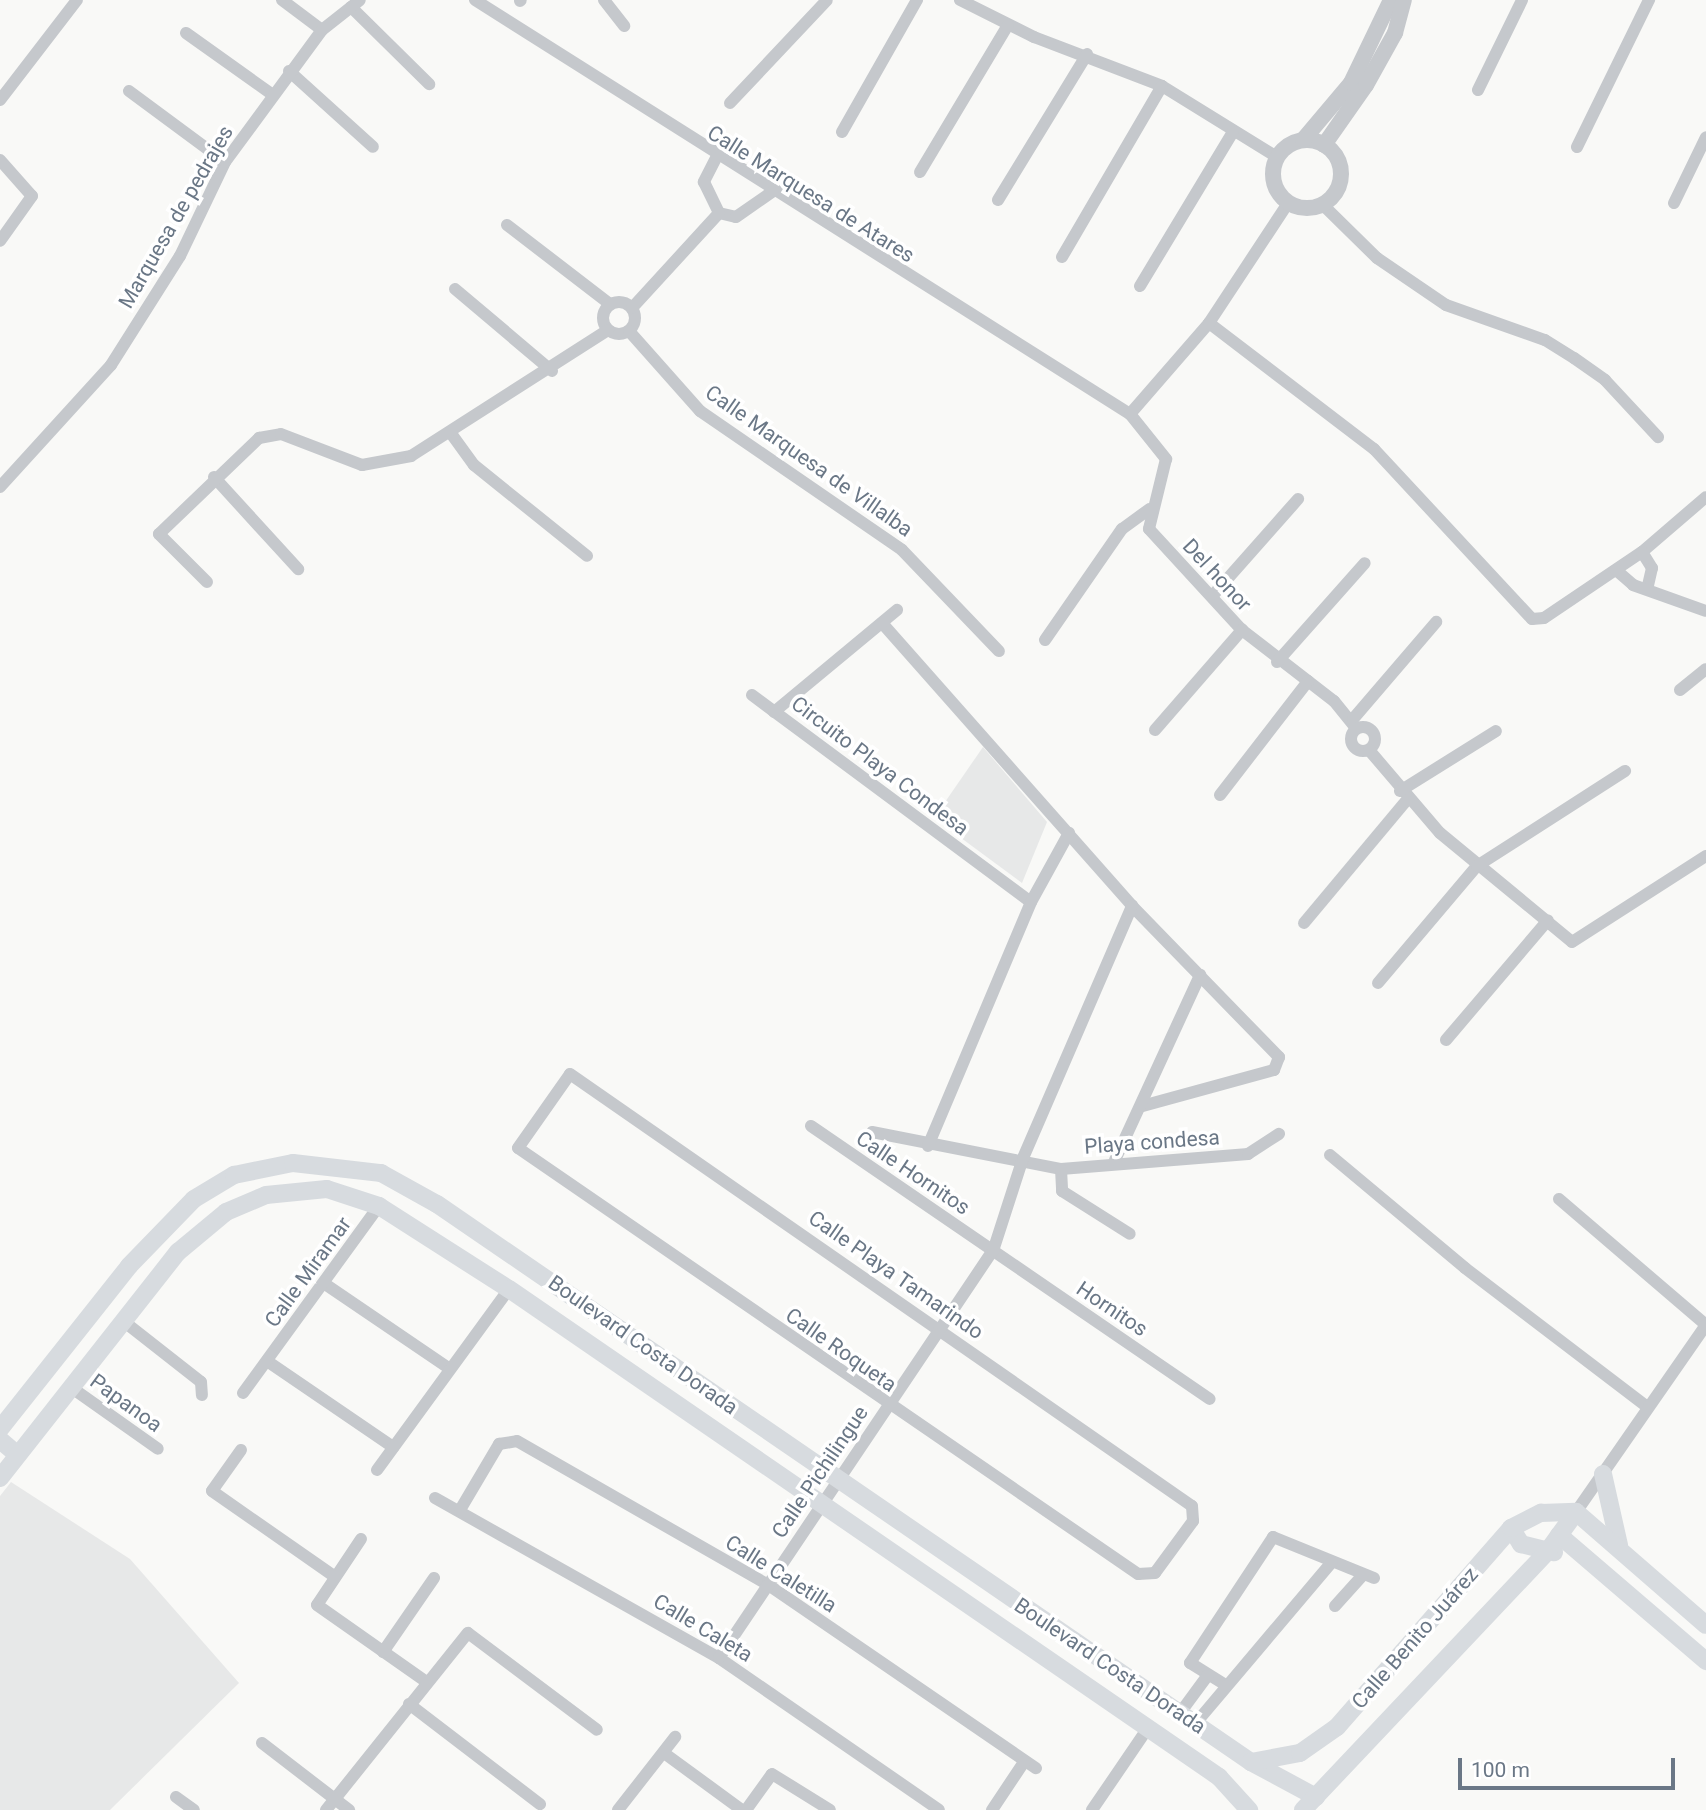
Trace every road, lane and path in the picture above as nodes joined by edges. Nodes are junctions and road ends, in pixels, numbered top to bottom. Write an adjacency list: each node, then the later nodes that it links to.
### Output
1 (77, 0): 24 (street)
2 (282, 0): 15 (street)
3 (475, 0): 34 (street, Calle Marquesa de Atares)
4 (604, 0): 14 (street)
5 (827, 0): 25 (street)
6 (917, 0): 26 (street)
7 (960, 0): 13 (street)
8 (1391, 0): 29 (street)
9 (1404, 0): 30 (street)
10 (1522, 0): 21 (street)
11 (1649, 0): 32 (street)
12 (356, 4): 15 (street, Marquesa de pedrajes); 19 (street)
13 (1008, 25): 17 (street); 37 (street)
14 (625, 26)
15 (322, 30): 18 (street, Marquesa de pedrajes)
16 (186, 33): 23 (street)
17 (1087, 54): 20 (street); 39 (street)
18 (289, 71): 23 (street, Marquesa de pedrajes); 31 (street)
19 (429, 84)
20 (1162, 86): 27 (street); 46 (street)
21 (1478, 90)
22 (130, 91): 36 (street)
23 (273, 95): 36 (street, Marquesa de pedrajes)
24 (0, 100)
25 (730, 103)
26 (842, 132)
27 (1233, 132): 33 (street); 47 (street)
28 (1706, 137): 41 (street)
29 (1303, 141): 30 (street); 33 (street)
30 (1324, 145): 42 (street)
31 (373, 147)
32 (1577, 147)
33 (1277, 157): 40 (street)
34 (716, 158): 38 (street, Calle Marquesa de Atares); 43 (street)
35 (0, 160): 45 (street)
36 (225, 162): 59 (street, Marquesa de pedrajes)
37 (920, 172)
38 (772, 191): 43 (street); 55 (street, Calle Marquesa de Atares)
39 (998, 200)
40 (1288, 203): 42 (street); 51 (street)
41 (1674, 203)
42 (1323, 205): 57 (street)
43 (719, 213): 50 (street)
44 (507, 225): 49 (street)
45 (0, 241)
46 (1062, 257)
47 (1140, 286)
48 (455, 289): 54 (street)
49 (610, 304): 50 (street); 52 (street)
50 (632, 308): 53 (street)
51 (1209, 324): 55 (street); 67 (street)
52 (608, 330): 53 (street); 54 (street)
53 (629, 331): 77 (street, Calle Marquesa de Villalba)
54 (552, 371): 56 (street)
55 (1130, 414): 62 (street)
56 (450, 432): 58 (street); 64 (street)
57 (1658, 437)
58 (214, 477): 66 (street); 68 (street)
59 (0, 487)
60 (1706, 497): 63 (street)
61 (1298, 499): 70 (street)
62 (1150, 509): 70 (street, Del honor); 76 (street)
63 (1642, 552): 67 (street); 69 (street)
64 (587, 556)
65 (1364, 564): 78 (street)
66 (298, 569)
67 (1616, 570): 69 (street)
68 (207, 582)
69 (1648, 586): 72 (street)
70 (1214, 594): 75 (street, Del honor)
71 (897, 610): 74 (street, Circuito Playa Condesa)
72 (1706, 611)
73 (1436, 622): 84 (street)
74 (882, 623): 83 (street, Circuito Playa Condesa); 90 (street)
75 (1242, 630): 78 (street, Del honor); 85 (street)
76 (1045, 640)
77 (999, 651)
78 (1277, 662): 80 (street, Del honor)
79 (1706, 669): 81 (street)
80 (1308, 681): 84 (street, Del honor); 88 (street)
81 (1680, 690)
82 (752, 695): 83 (street)
83 (774, 712): 93 (street, Circuito Playa Condesa)
84 (1355, 724): 89 (street)
85 (1155, 730)
86 (1496, 731): 89 (street)
87 (1625, 771): 92 (street)
88 (1220, 795)
89 (1404, 796): 92 (street); 96 (street)
90 (1069, 833): 93 (street); 94 (street)
91 (1706, 856): 95 (street)
92 (1477, 866): 95 (street); 98 (street)
93 (1031, 902): 105 (street)
94 (1132, 906): 97 (street); 107 (street, Calle Pichilingue)
95 (1548, 920): 99 (street)
96 (1304, 923)
97 (1200, 975): 101 (street); 101 (street)
98 (1378, 983)
99 (1446, 1040)
100 (570, 1074): 118 (street, Calle Playa Tamarindo); 125 (street, Calle Roqueta)
101 (1142, 1106): 108 (street)
102 (811, 1126): 113 (street, Calle Hornitos)
103 (872, 1132): 105 (street)
104 (1279, 1134): 108 (street, Playa condesa)
105 (928, 1146): 107 (street)
106 (1330, 1155): 126 (street)
107 (1023, 1158): 109 (street, Playa condesa); 113 (street, Calle Pichilingue)
108 (1115, 1160): 109 (street, Playa condesa)
109 (1061, 1169): 112 (street)
110 (1559, 1199): 117 (street)
111 (379, 1206): 114 (street, Calle Miramar); 115 (main road, Boulevard Costa Dorada); 116 (main road, Boulevard Costa Dorada)
112 (1130, 1234)
113 (993, 1251): 118 (street, Calle Pichilingue); 124 (street, Hornitos)
114 (325, 1284): 119 (street, Calle Miramar); 120 (street)
115 (509, 1290): 120 (street); 138 (main road, Boulevard Costa Dorada)
116 (122, 1320): 121 (main road, Boulevard Costa Dorada); 123 (street)
117 (1706, 1325): 126 (street, Calle Benito Juárez)
118 (942, 1329): 125 (street, Calle Pichilingue); 149 (street, Calle Playa Tamarindo)
119 (267, 1361): 122 (street, Calle Miramar); 129 (street)
120 (450, 1369): 129 (street)
121 (72, 1388): 130 (street, Papanoa); 132 (main road, Boulevard Costa Dorada)
122 (243, 1394)
123 (202, 1395)
124 (1209, 1399)
125 (887, 1406): 136 (street, Calle Pichilingue); 149 (street, Calle Roqueta)
126 (1646, 1406): 134 (street, Calle Benito Juárez)
127 (0, 1429): 136 (main road, Boulevard Costa Dorada)
128 (0, 1440): 132 (main road)
129 (393, 1447): 133 (street)
130 (158, 1449)
131 (241, 1450): 148 (street)
132 (18, 1455): 135 (main road, Boulevard Costa Dorada)
133 (377, 1470)
134 (1603, 1474): 140 (street, Calle Benito Juárez); 144 (main road)
135 (0, 1478)
136 (836, 1479): 138 (street, Calle Pichilingue); 162 (main road, Boulevard Costa Dorada)
137 (435, 1498): 139 (street, Calle Caleta)
138 (821, 1506): 151 (street, Calle Pichilingue); 161 (main road, Boulevard Costa Dorada)
139 (460, 1510): 151 (street, Calle Caletilla); 155 (street, Calle Caleta)
140 (1576, 1512): 141 (main road, Calle Benito Juárez); 142 (main road, Calle Benito Juárez); 144 (main road)
141 (1511, 1528): 145 (main road); 169 (main road, Calle Benito Juárez)
142 (1559, 1535): 145 (main road, Calle Benito Juárez); 146 (main road)
143 (361, 1539): 148 (street)
144 (1619, 1545): 153 (main road)
145 (1547, 1552): 146 (main road); 172 (main road, Calle Benito Juárez)
146 (1594, 1562): 156 (main road)
147 (1331, 1563): 152 (street); 157 (street); 159 (street)
148 (334, 1576): 154 (street)
149 (1147, 1577)
150 (434, 1578): 154 (street)
151 (767, 1584): 155 (street, Calle Pichilingue); 181 (street, Calle Caletilla)
152 (1335, 1606)
153 (1706, 1625)
154 (383, 1653): 158 (street)
155 (719, 1658): 180 (street, Calle Caleta)
156 (1706, 1661)
157 (1208, 1675): 159 (street); 162 (street)
158 (425, 1681): 160 (street); 165 (street)
159 (1224, 1684): 163 (street)
160 (409, 1704): 171 (street); 173 (street)
161 (1113, 1704): 162 (main road); 164 (main road, Boulevard Costa Dorada)
162 (1172, 1708): 163 (main road, Boulevard Costa Dorada)
163 (1195, 1724): 169 (main road, Boulevard Costa Dorada)
164 (1148, 1728): 182 (street); 183 (main road, Boulevard Costa Dorada)
165 (597, 1730)
166 (676, 1737): 168 (street)
167 (262, 1743): 171 (street)
168 (664, 1753): 177 (street); 178 (street)
169 (1251, 1762): 172 (main road, Boulevard Costa Dorada)
170 (176, 1797): 174 (street)
171 (335, 1799): 175 (street); 176 (street)
172 (1309, 1803)
173 (540, 1804)
174 (194, 1810)
175 (326, 1810)
176 (349, 1810)
177 (618, 1810)
178 (744, 1810): 179 (street)
179 (830, 1810)
180 (939, 1810)
181 (992, 1810)
182 (1092, 1810)
183 (1249, 1810)

